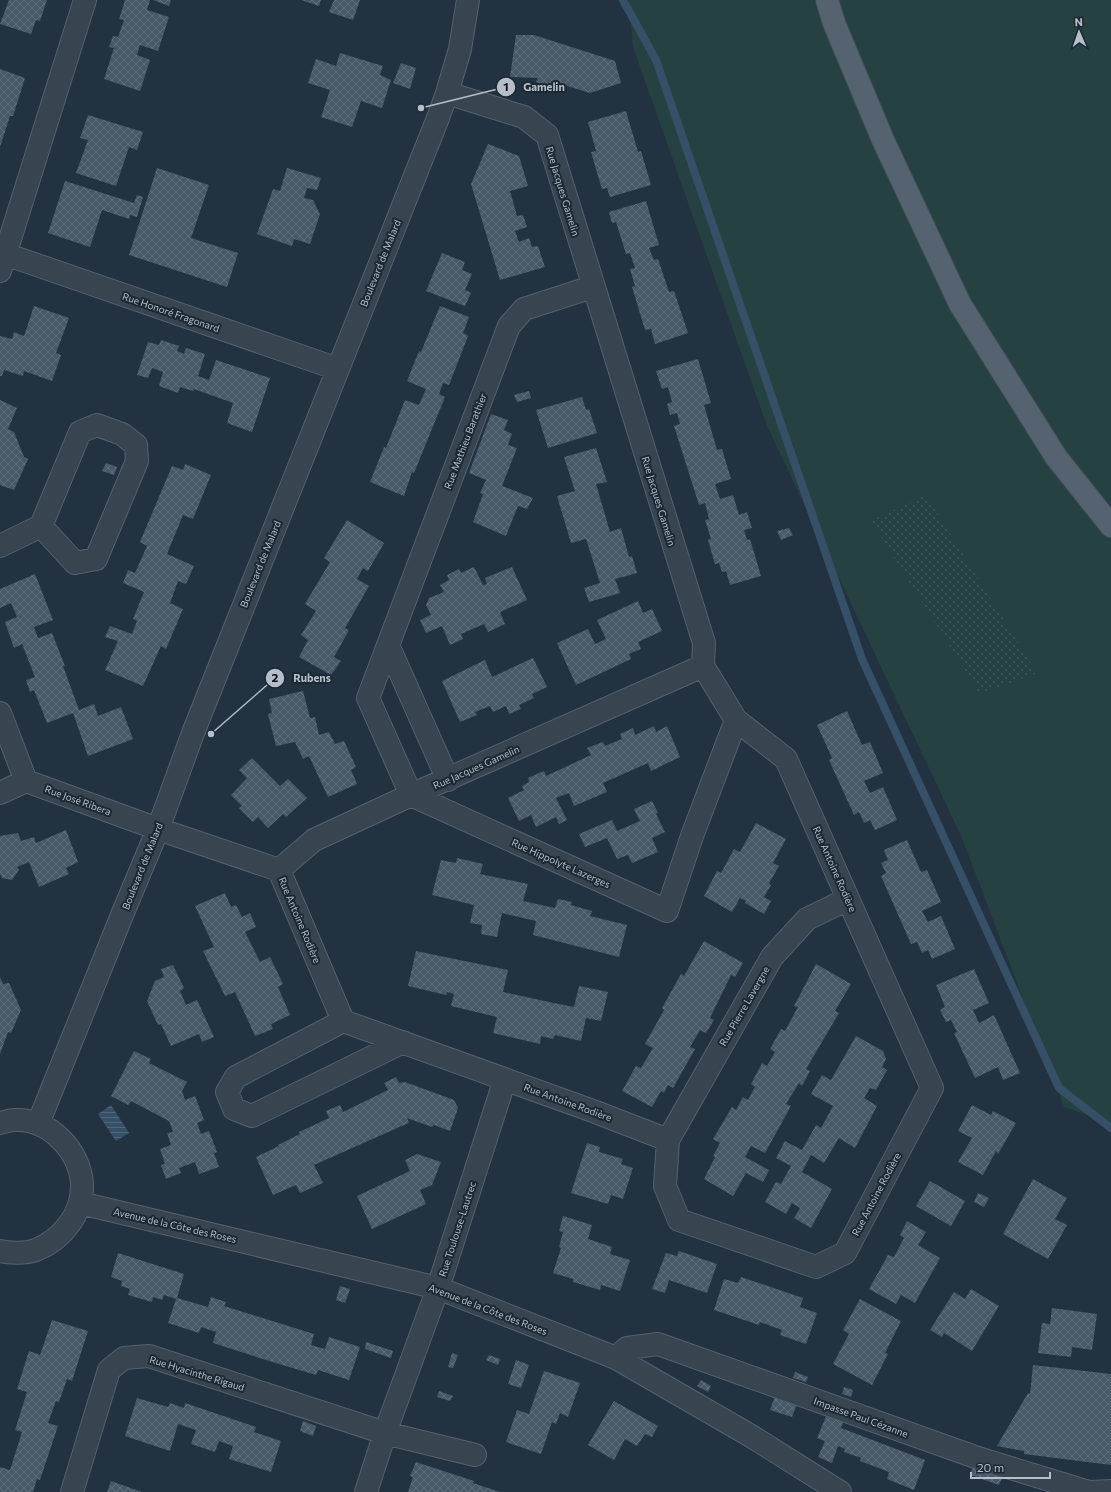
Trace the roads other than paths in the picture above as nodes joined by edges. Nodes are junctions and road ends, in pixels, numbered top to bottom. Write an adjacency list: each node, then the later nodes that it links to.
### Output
1 (85, 0): 5 (street, Rue Honoré Fragonard)
2 (468, 0): 4 (street, Boulevard de Malard)
3 (827, 0): 9 (main road)
4 (448, 93): 6 (street, Rue Jacques Gamelin); 7 (street, Boulevard de Malard)
5 (2, 263): 7 (street, Rue Honoré Fragonard)
6 (592, 287): 11 (street, Rue Mathieu Barathier); 12 (street, Rue Jacques Gamelin)
7 (338, 369): 19 (street, Boulevard de Malard)
8 (41, 526): 8 (street); 10 (street)
9 (1111, 526)
10 (0, 546)
11 (388, 645): 15 (street); 18 (street, Rue Mathieu Barathier)
12 (703, 666): 14 (street, Rue Antoine Rodière); 15 (street, Rue Jacques Gamelin)
13 (0, 713): 16 (street)
14 (736, 720): 18 (street, Rue Hippolyte Lazerges); 21 (street, Rue Antoine Rodière)
15 (448, 780): 18 (street, Rue Jacques Gamelin)
16 (26, 781): 17 (street); 19 (street, Rue José Ribera)
17 (0, 793)
18 (411, 795): 20 (street)
19 (158, 829): 20 (street, Rue Antoine Rodière); 26 (street, Boulevard de Malard)
20 (279, 870): 22 (street, Rue Antoine Rodière)
21 (848, 899): 27 (street, Rue Pierre Lavergne); 27 (street, Rue Antoine Rodière)
22 (343, 1021): 23 (street, Rue Antoine Rodière); 23 (street)
23 (404, 1042): 24 (street, Rue Antoine Rodière)
24 (505, 1079): 27 (street, Rue Antoine Rodière); 30 (street, Rue Toulouse-Lautrec)
25 (0, 1122): 26 (street)
26 (38, 1124): 28 (street)
27 (668, 1140)
28 (80, 1203): 29 (street); 30 (street, Avenue de la Côte des Roses)
29 (0, 1251)
30 (438, 1288): 31 (street, Avenue de la Côte des Roses); 32 (street, Rue Toulouse-Lautrec)
31 (616, 1358): 34 (street, Impasse Paul Cézanne); 37 (street, Avenue de la Côte des Roses)
32 (385, 1433): 33 (street, Rue Hyacinthe Rigaud); 35 (street, Rue Hyacinthe Rigaud); 36 (street, Rue Toulouse-Lautrec)
33 (475, 1455)
34 (1111, 1490)
35 (72, 1492)
36 (366, 1492)
37 (840, 1492)

